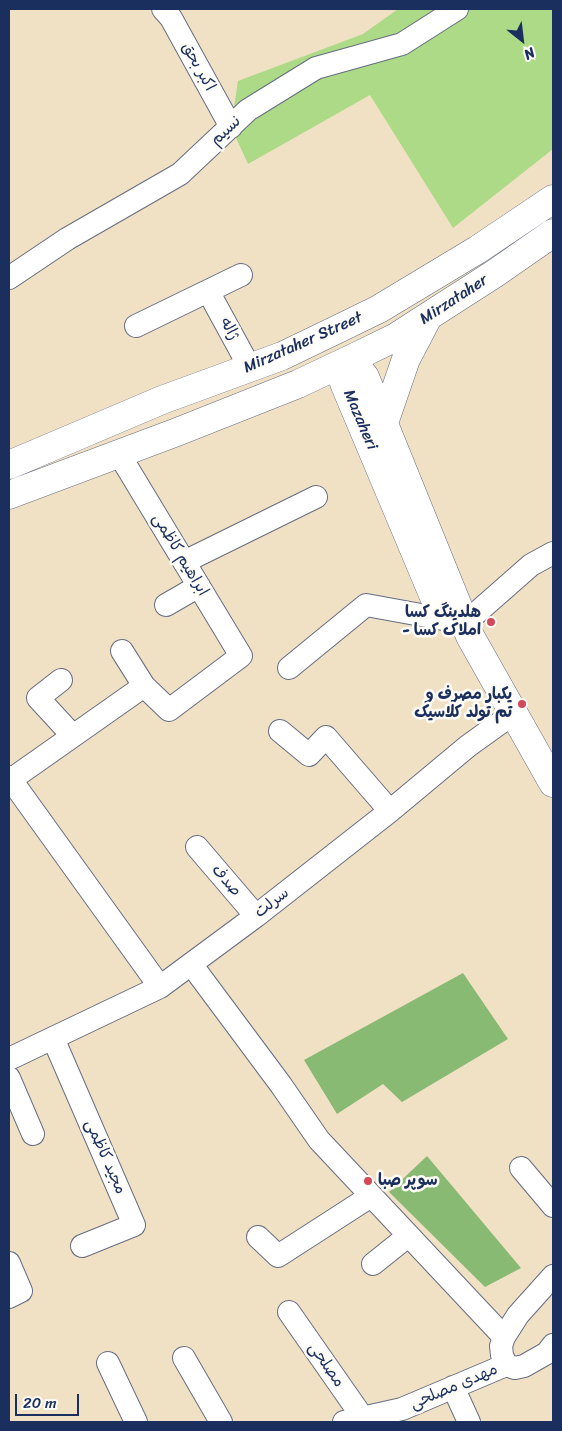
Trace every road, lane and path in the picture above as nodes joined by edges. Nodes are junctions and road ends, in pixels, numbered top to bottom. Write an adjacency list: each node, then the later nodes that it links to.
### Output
1 (457, 9): 3 (street, نسیم)
2 (173, 12): 3 (street, اکبر بحق)
3 (231, 127): 7 (street, نسیم)
4 (553, 199): 11 (main road, Mirzataher Street)
5 (553, 233): 9 (main road, Mirzataher)
6 (241, 275): 8 (street)
7 (9, 278)
8 (208, 291): 10 (street); 13 (street, ژاله)
9 (428, 317): 12 (main road, Mirzataher); 16 (main road)
10 (136, 326)
11 (336, 330): 12 (main road); 13 (main road, Mirzataher Street)
12 (351, 359): 14 (main road, Mirzataher Street); 15 (main road, Mazaheri); 16 (main road, Mazaheri)
13 (250, 368): 18 (main road, Mirzataher Street)
14 (298, 384): 15 (main road); 17 (main road, Mirzataher Street)
15 (356, 410): 25 (main road, Mazaheri)
16 (384, 424): 25 (main road, Mazaheri)
17 (119, 454): 19 (main road, Mirzataher Street); 22 (street, ابراهیم کاظمی)
18 (9, 465)
19 (9, 495)
20 (316, 497): 22 (street)
21 (553, 553): 25 (street)
22 (184, 562): 23 (street, ابراهیم کاظمی)
23 (199, 586): 24 (street); 29 (street, ابراهیم کاظمی)
24 (166, 605)
25 (464, 623): 27 (street); 30 (main road, Mazaheri)
26 (122, 651): 29 (street)
27 (289, 668)
28 (61, 680): 32 (street)
29 (144, 686): 32 (street)
30 (514, 713): 34 (main road, Mazaheri); 35 (street, سرلت)
31 (280, 731): 35 (street)
32 (73, 736): 33 (street)
33 (9, 779): 39 (street)
34 (553, 783)
35 (390, 811): 37 (street, سرلت)
36 (197, 847): 37 (street, صدف)
37 (256, 916): 38 (street, سرلت)
38 (191, 964): 39 (street, سرلت); 45 (street)
39 (160, 987): 40 (street, سرلت)
40 (53, 1038): 41 (street, سرلت); 49 (street, مجید کاظمی)
41 (9, 1060)
42 (9, 1078): 43 (street)
43 (33, 1134)
44 (521, 1168): 46 (street)
45 (371, 1196): 47 (street); 48 (street)
46 (553, 1206)
47 (408, 1236): 51 (street); 55 (street)
48 (258, 1237)
49 (82, 1246)
50 (9, 1263): 53 (street)
51 (373, 1264)
52 (553, 1276): 55 (street)
53 (9, 1297)
54 (290, 1312): 61 (street, مصلحی)
55 (504, 1337): 59 (street)
56 (551, 1353): 59 (street, مهدی مصلحی)
57 (184, 1358): 63 (street)
58 (108, 1363): 62 (street)
59 (506, 1365): 60 (street, مهدی مصلحی)
60 (453, 1387): 61 (street, مهدی مصلحی); 64 (street)
61 (354, 1420)
62 (136, 1422)
63 (221, 1422)
64 (469, 1422)

